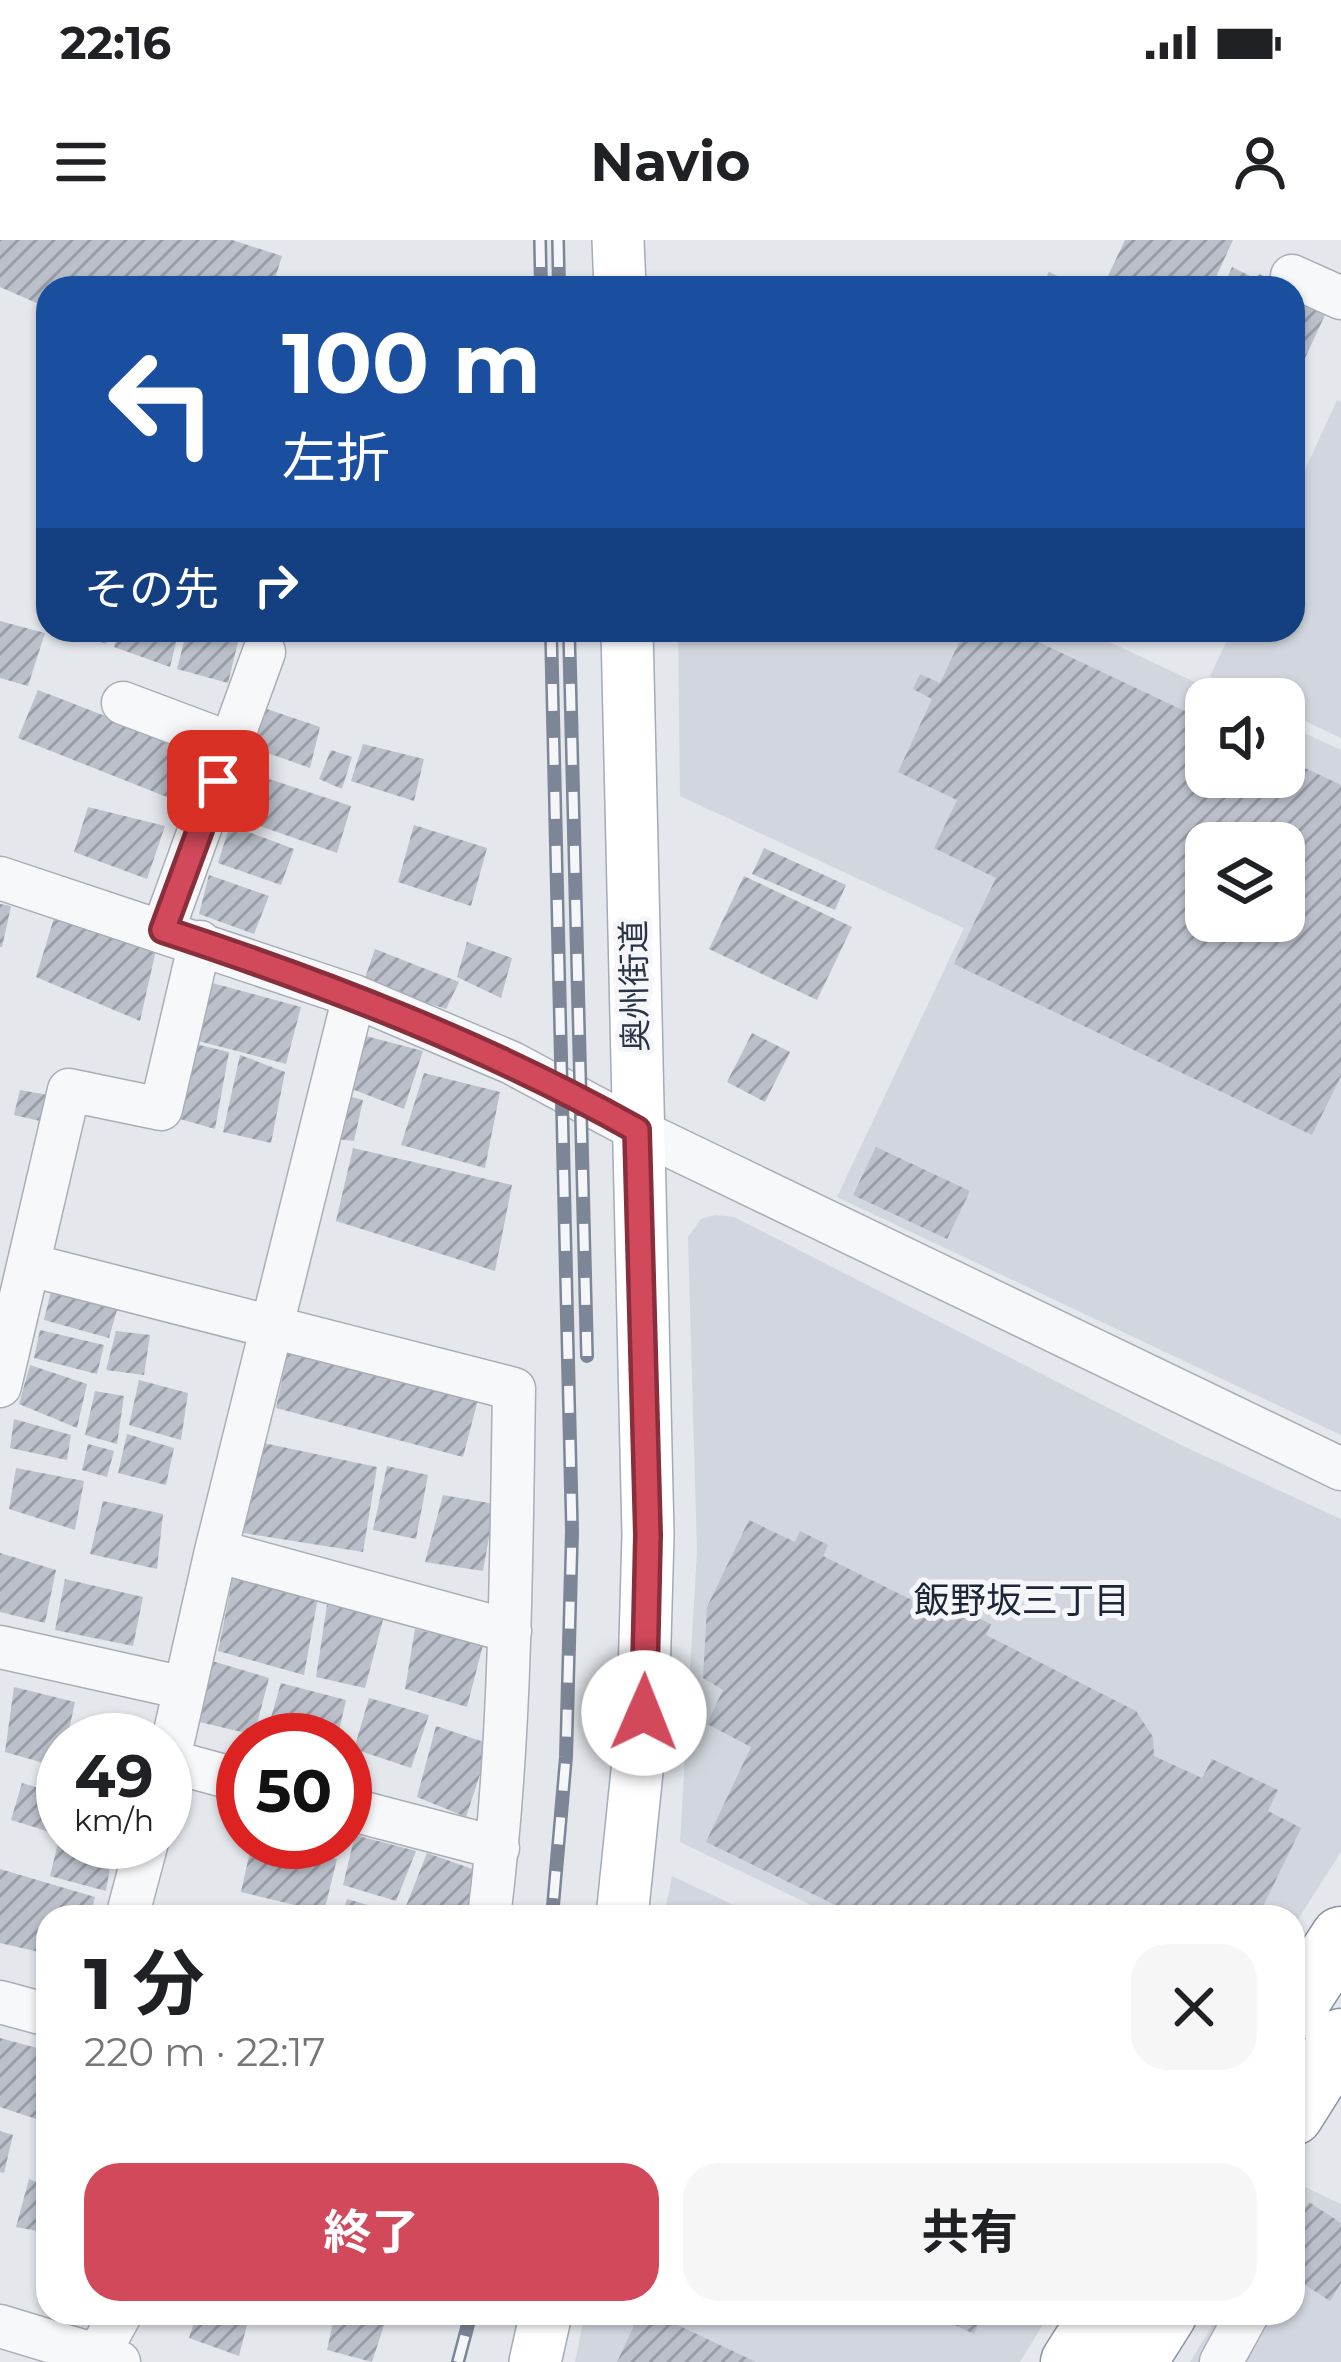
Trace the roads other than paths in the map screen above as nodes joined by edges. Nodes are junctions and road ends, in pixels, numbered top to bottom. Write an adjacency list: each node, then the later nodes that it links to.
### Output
1 (618, 240): 2 (main road)
2 (620, 276)
3 (627, 642): 10 (main road, 奥州街道)
4 (264, 652): 6 (street)
5 (123, 703): 6 (street)
6 (232, 743): 8 (street)
7 (0, 878): 8 (street)
8 (181, 936): 9 (street); 11 (street)
9 (354, 996): 10 (street); 12 (street)
10 (637, 1130): 14 (street); 25 (main road, 奥州街道)
11 (30, 1265): 12 (street); 13 (street)
12 (272, 1327): 15 (street); 16 (street)
13 (0, 1386)
14 (1341, 1469)
15 (216, 1551): 16 (street); 18 (street)
16 (510, 1631): 21 (street)
17 (0, 1647): 18 (street)
18 (184, 1688): 19 (street)
19 (179, 1713)
20 (372, 1815): 21 (street)
21 (498, 1848): 24 (street)
22 (140, 1869): 23 (street)
23 (130, 1905)
24 (491, 1905)
25 (623, 1905)
26 (1341, 1937): 27 (highway)
27 (1305, 1992)
28 (0, 2002): 29 (street)
29 (36, 2012)
30 (1341, 2039): 31 (highway)
31 (1305, 2096)
32 (116, 2325): 38 (street)
33 (543, 2325): 39 (main road)
34 (1094, 2325): 40 (highway)
35 (1159, 2325): 41 (highway)
36 (1241, 2325): 42 (street)
37 (0, 2326): 38 (street)
38 (103, 2360)
39 (535, 2362)
40 (1071, 2362)
41 (1136, 2362)
42 (1221, 2362)

